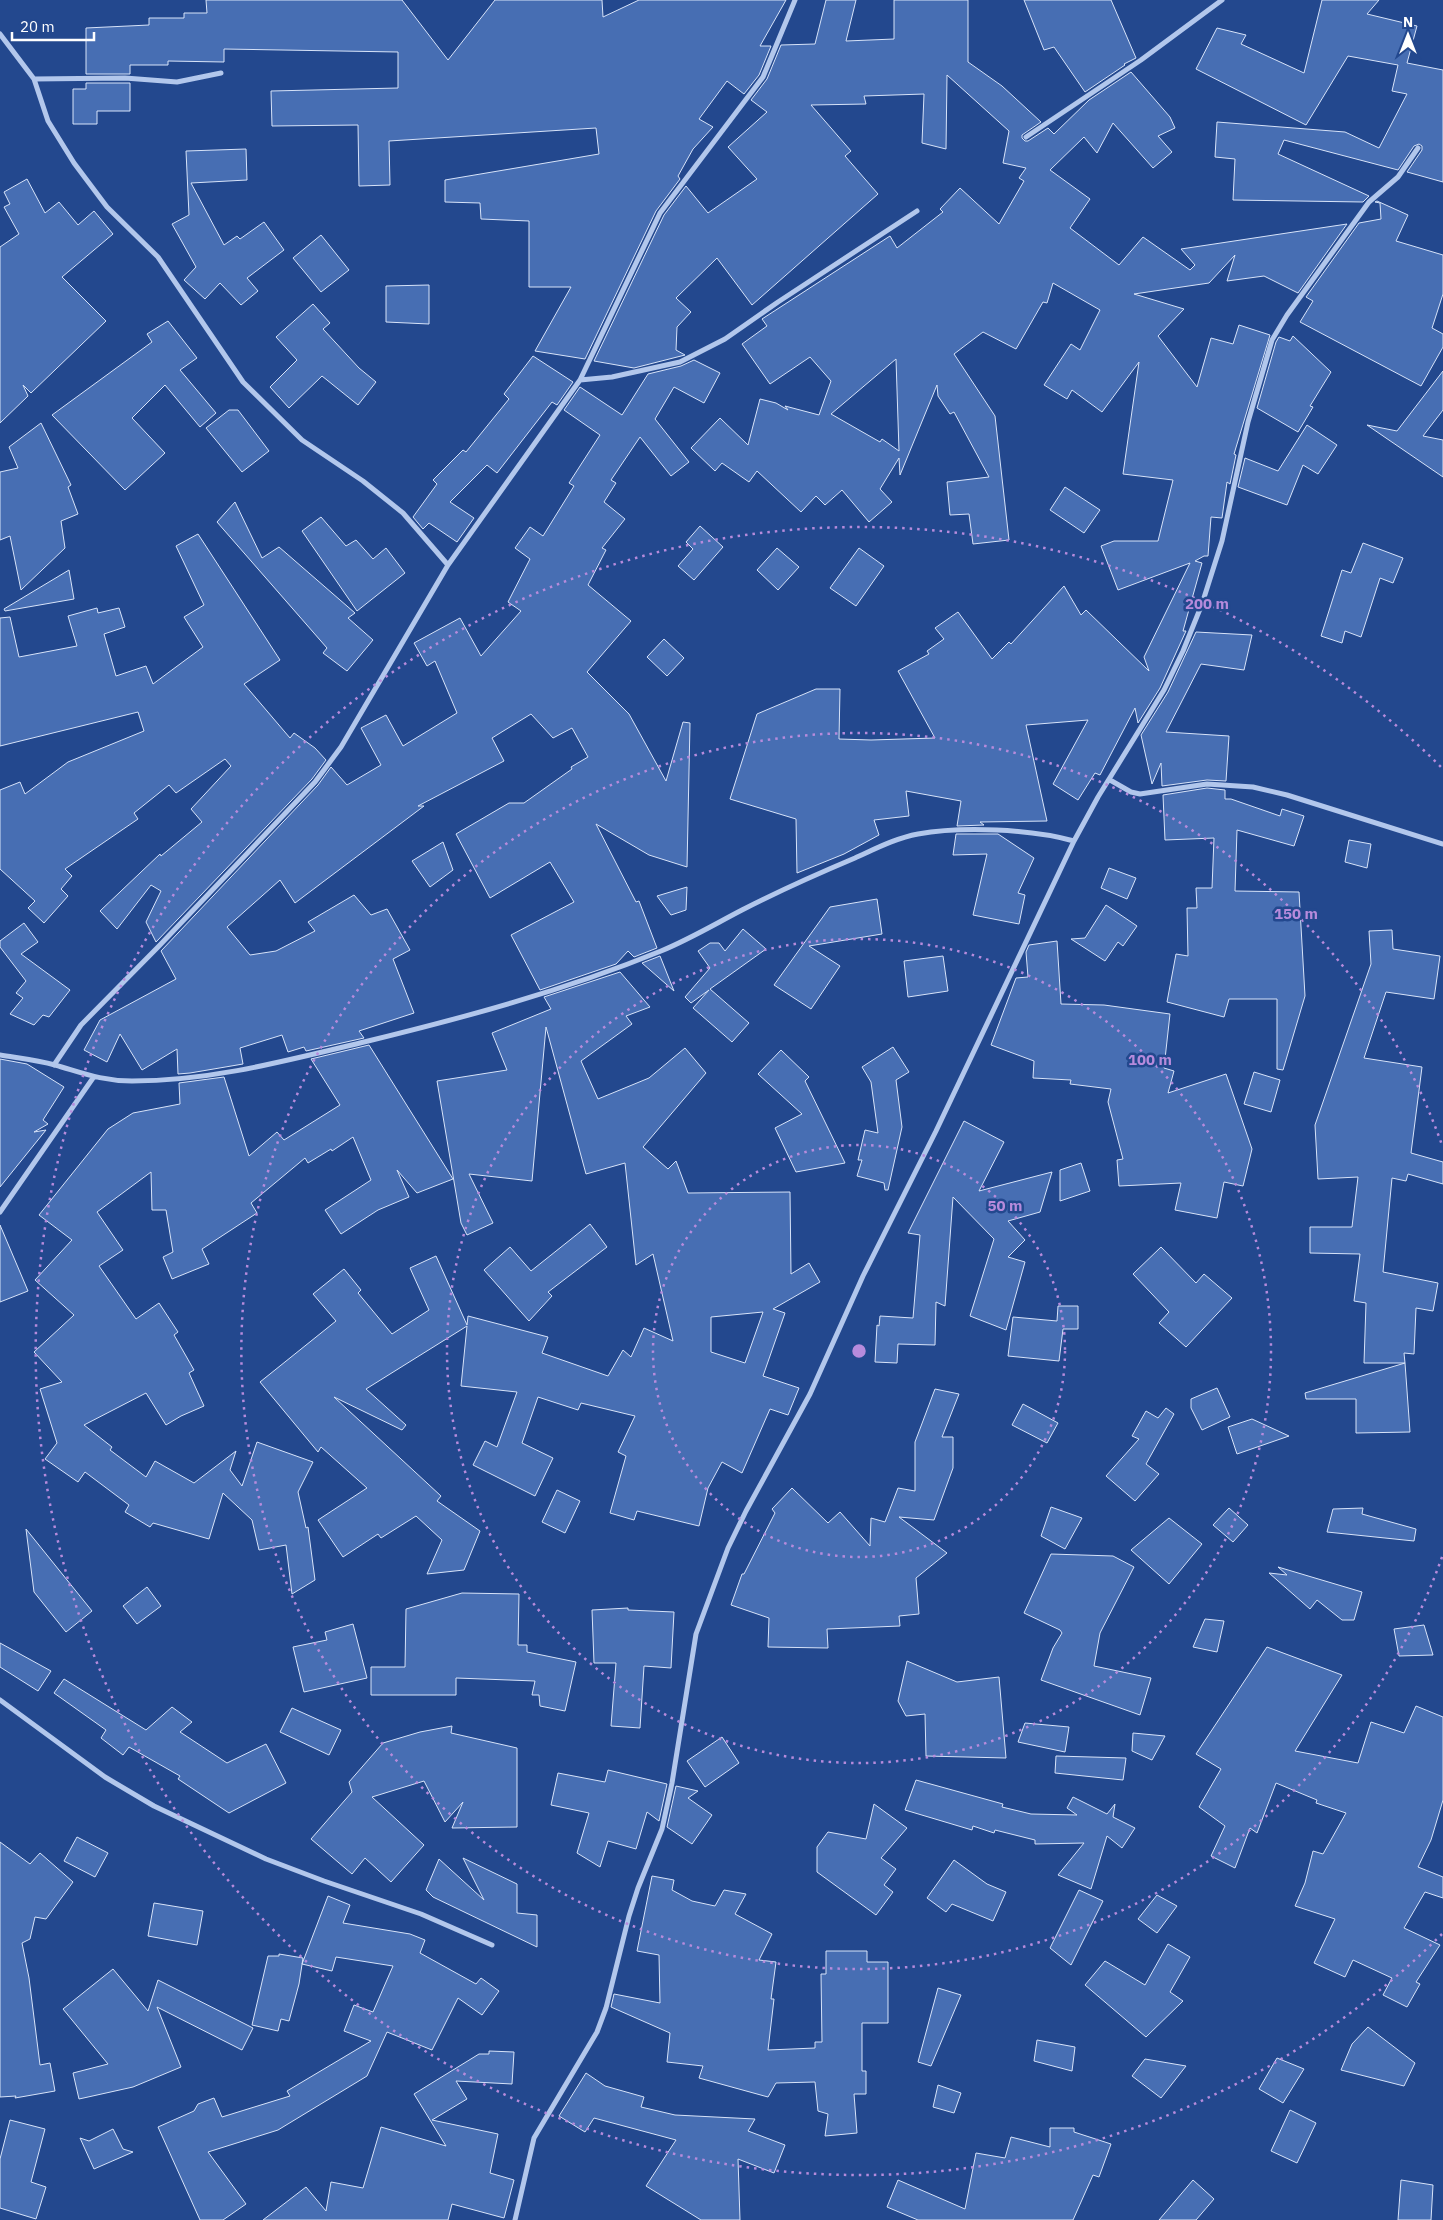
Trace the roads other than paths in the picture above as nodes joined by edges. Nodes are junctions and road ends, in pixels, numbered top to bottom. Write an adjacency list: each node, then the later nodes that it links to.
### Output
1 (795, 0): 9 (street)
2 (1222, 0): 6 (street)
3 (0, 34): 5 (street)
4 (221, 73): 5 (street)
5 (34, 79): 10 (street)
6 (1026, 138)
7 (1418, 148): 11 (street)
8 (917, 211): 9 (street)
9 (580, 380): 10 (street)
10 (448, 565): 15 (street)
11 (1110, 780): 12 (street); 13 (street)
12 (1074, 841): 16 (street); 20 (street)
13 (1443, 844)
14 (0, 1055): 15 (street)
15 (54, 1065): 16 (street)
16 (94, 1078): 17 (street)
17 (0, 1212)
18 (0, 1700): 19 (street)
19 (492, 1945)
20 (515, 2220)

